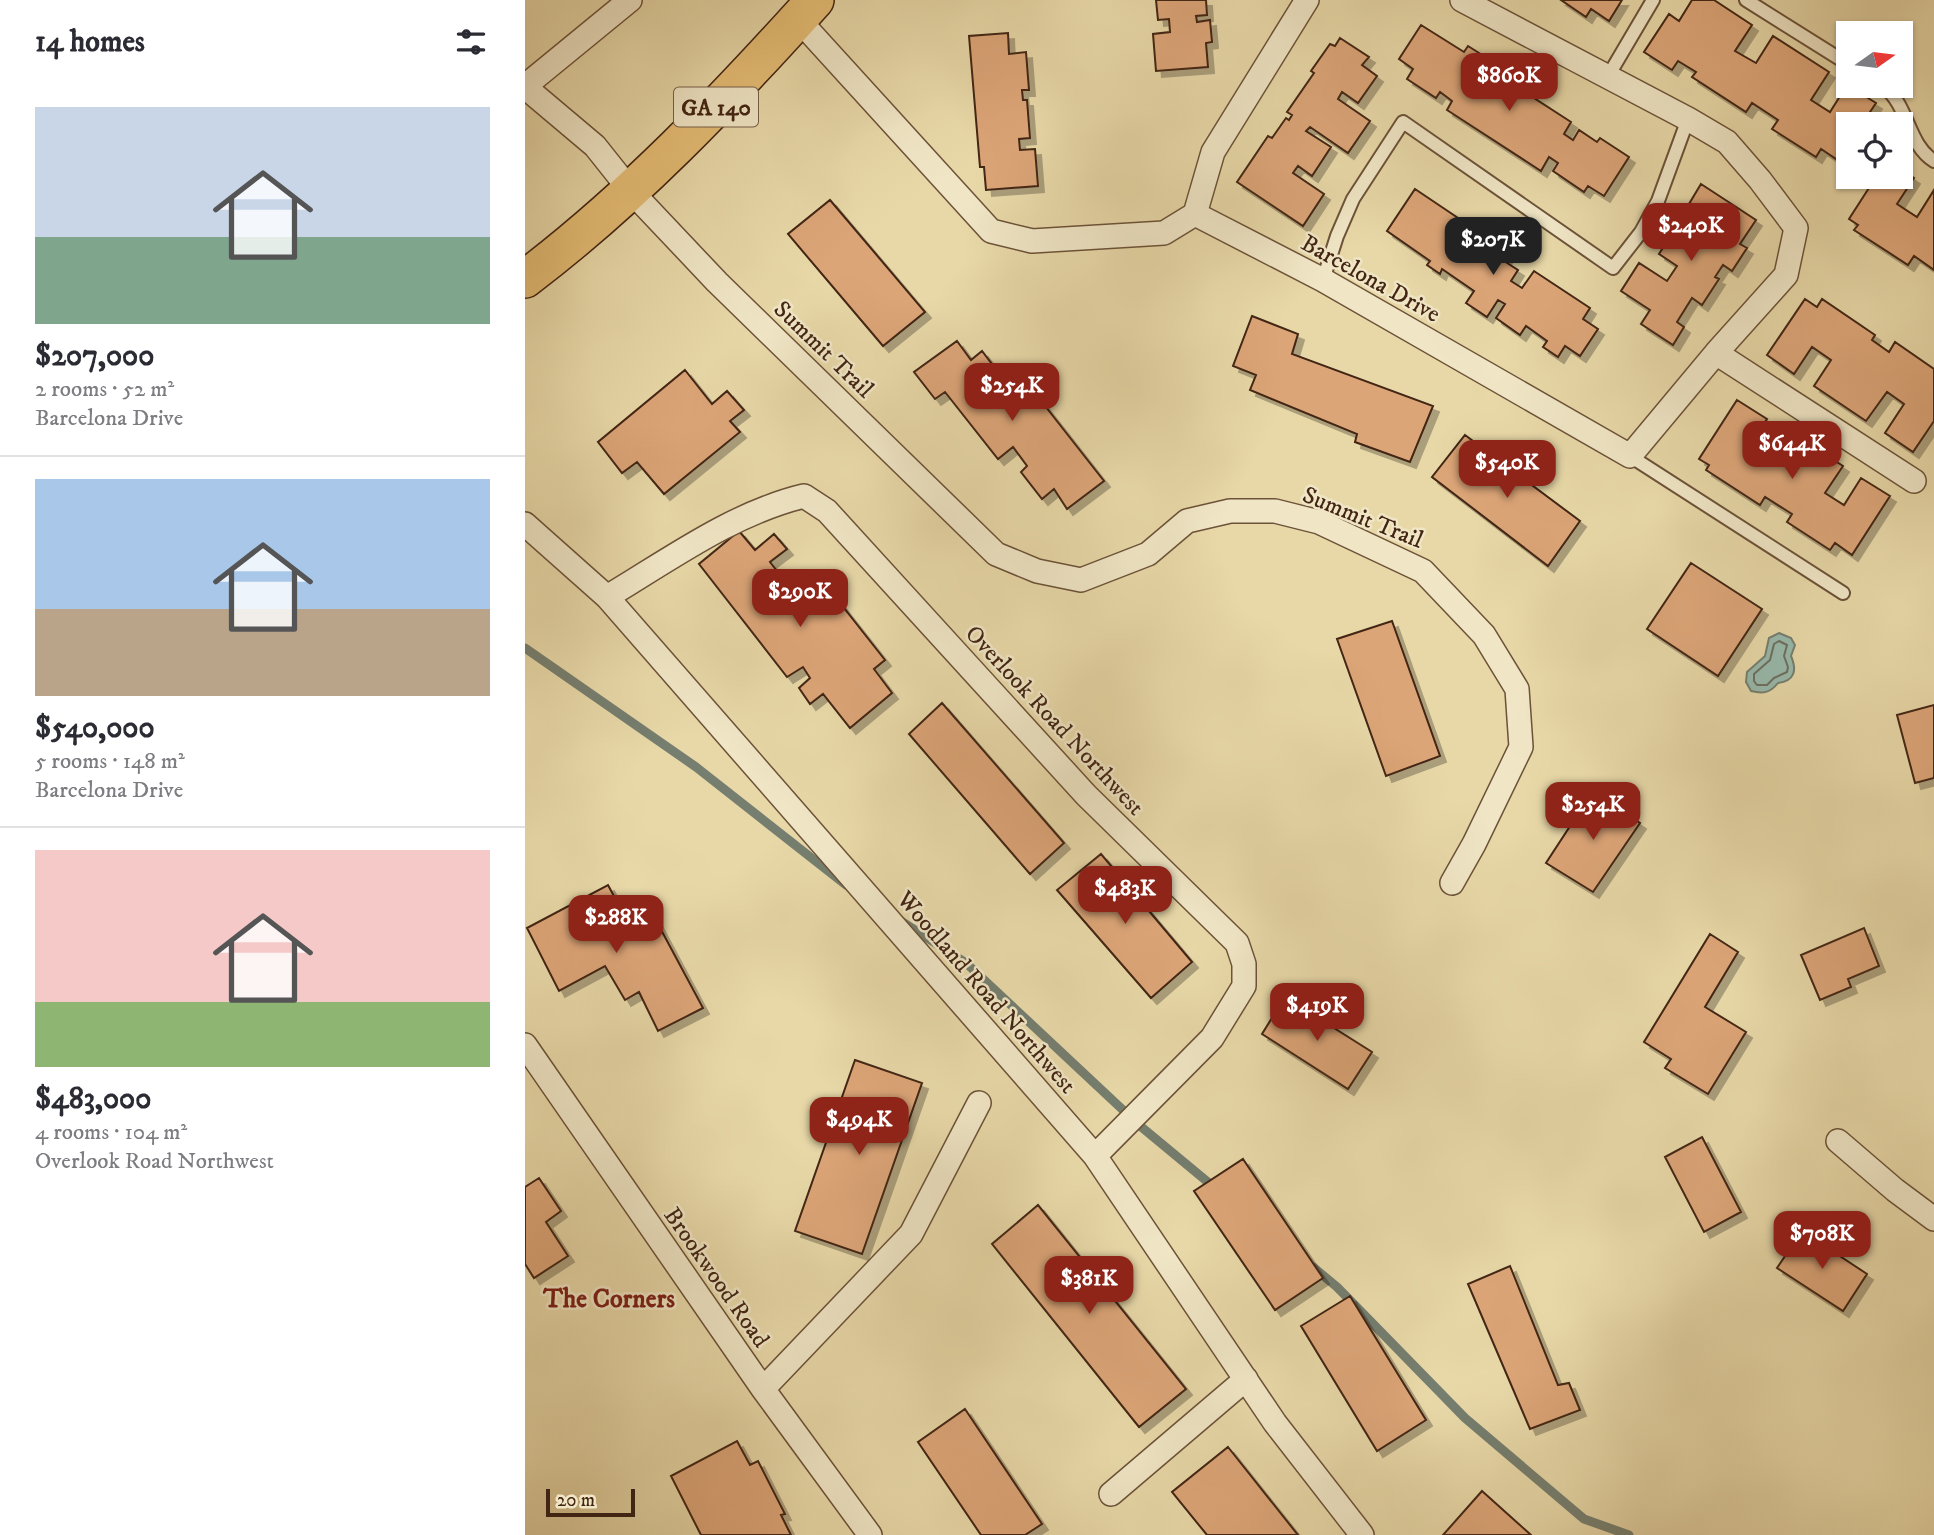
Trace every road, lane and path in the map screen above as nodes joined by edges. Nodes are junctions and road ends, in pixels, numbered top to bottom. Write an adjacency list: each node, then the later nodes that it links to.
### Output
1 (630, 0): 9 (street)
2 (1307, 0): 14 (street)
3 (1462, 0): 8 (street)
4 (1653, 0): 8 (lane)
5 (1746, 0): 7 (lane)
6 (806, 10): 13 (main road, GA 140); 14 (street)
7 (1836, 56)
8 (1607, 78): 11 (street)
9 (525, 87): 13 (street, Summit Trail)
10 (1896, 98): 12 (lane)
11 (1688, 119): 16 (lane); 17 (street)
12 (1934, 161)
13 (630, 190): 15 (main road, GA 140); 23 (street, Summit Trail)
14 (1195, 214): 16 (street, Barcelona Drive)
15 (525, 279)
16 (1323, 279): 18 (street, Barcelona Drive)
17 (1716, 353): 18 (street); 19 (street)
18 (1630, 456): 21 (lane)
19 (1914, 481)
20 (525, 524): 22 (street, Woodland Road Northwest)
21 (1843, 593)
22 (607, 597): 27 (street, Woodland Road Northwest); 27 (street, Overlook Road Northwest)
23 (1452, 883)
24 (525, 1045): 30 (street, Brookwood Road)
25 (979, 1103): 30 (street)
26 (1838, 1141): 28 (street)
27 (1095, 1156): 29 (street, Woodland Road Northwest)
28 (1934, 1219)
29 (1246, 1378): 31 (street); 33 (street, Woodland Road Northwest)
30 (763, 1389): 32 (street, Brookwood Road)
31 (1111, 1494)
32 (870, 1535)
33 (1362, 1535)

